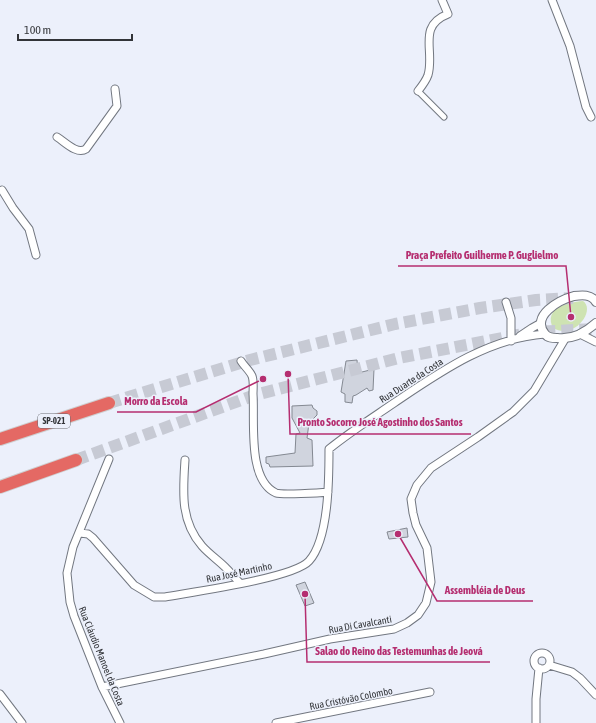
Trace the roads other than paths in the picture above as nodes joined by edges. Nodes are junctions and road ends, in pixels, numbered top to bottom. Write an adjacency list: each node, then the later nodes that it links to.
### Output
1 (442, 0): 4 (street)
2 (552, 0): 6 (street)
3 (115, 89): 7 (street)
4 (418, 91): 5 (street)
5 (444, 117)
6 (591, 117)
7 (57, 138)
8 (2, 190): 9 (street)
9 (36, 254)
10 (595, 300): 12 (street)
11 (506, 302): 17 (street)
12 (541, 323): 14 (street); 17 (street, Rua Duarte da Costa)
13 (596, 323): 15 (street)
14 (545, 334): 16 (street); 17 (street, Rua Duarte da Costa)
15 (580, 334): 16 (street); 18 (street)
16 (564, 339): 32 (street, Rua Di Cavalcanti)
17 (514, 340): 22 (street, Rua Duarte da Costa)
18 (596, 342)
19 (241, 361): 27 (street)
20 (109, 403): 21 (highway, SP-021)
21 (0, 439)
22 (329, 449): 27 (street, Rua José Martinho)
23 (109, 459): 28 (street, Rua Cláudio Manoel da Costa)
24 (76, 460): 26 (highway)
25 (185, 460): 29 (street)
26 (0, 487)
27 (328, 492): 29 (street, Rua José Martinho)
28 (80, 533): 29 (street, Rua José Martinho); 32 (street, Rua Cláudio Manoel da Costa)
29 (240, 583)
30 (549, 665): 31 (street); 31 (street); 35 (street)
31 (539, 668): 39 (street)
32 (102, 687): 37 (street, Rua Cláudio Manoel da Costa)
33 (430, 692): 38 (street, Rua Cristóvão Colombo)
34 (0, 694): 36 (street)
35 (596, 695)
36 (22, 723)
37 (120, 723)
38 (276, 723)
39 (536, 723)

